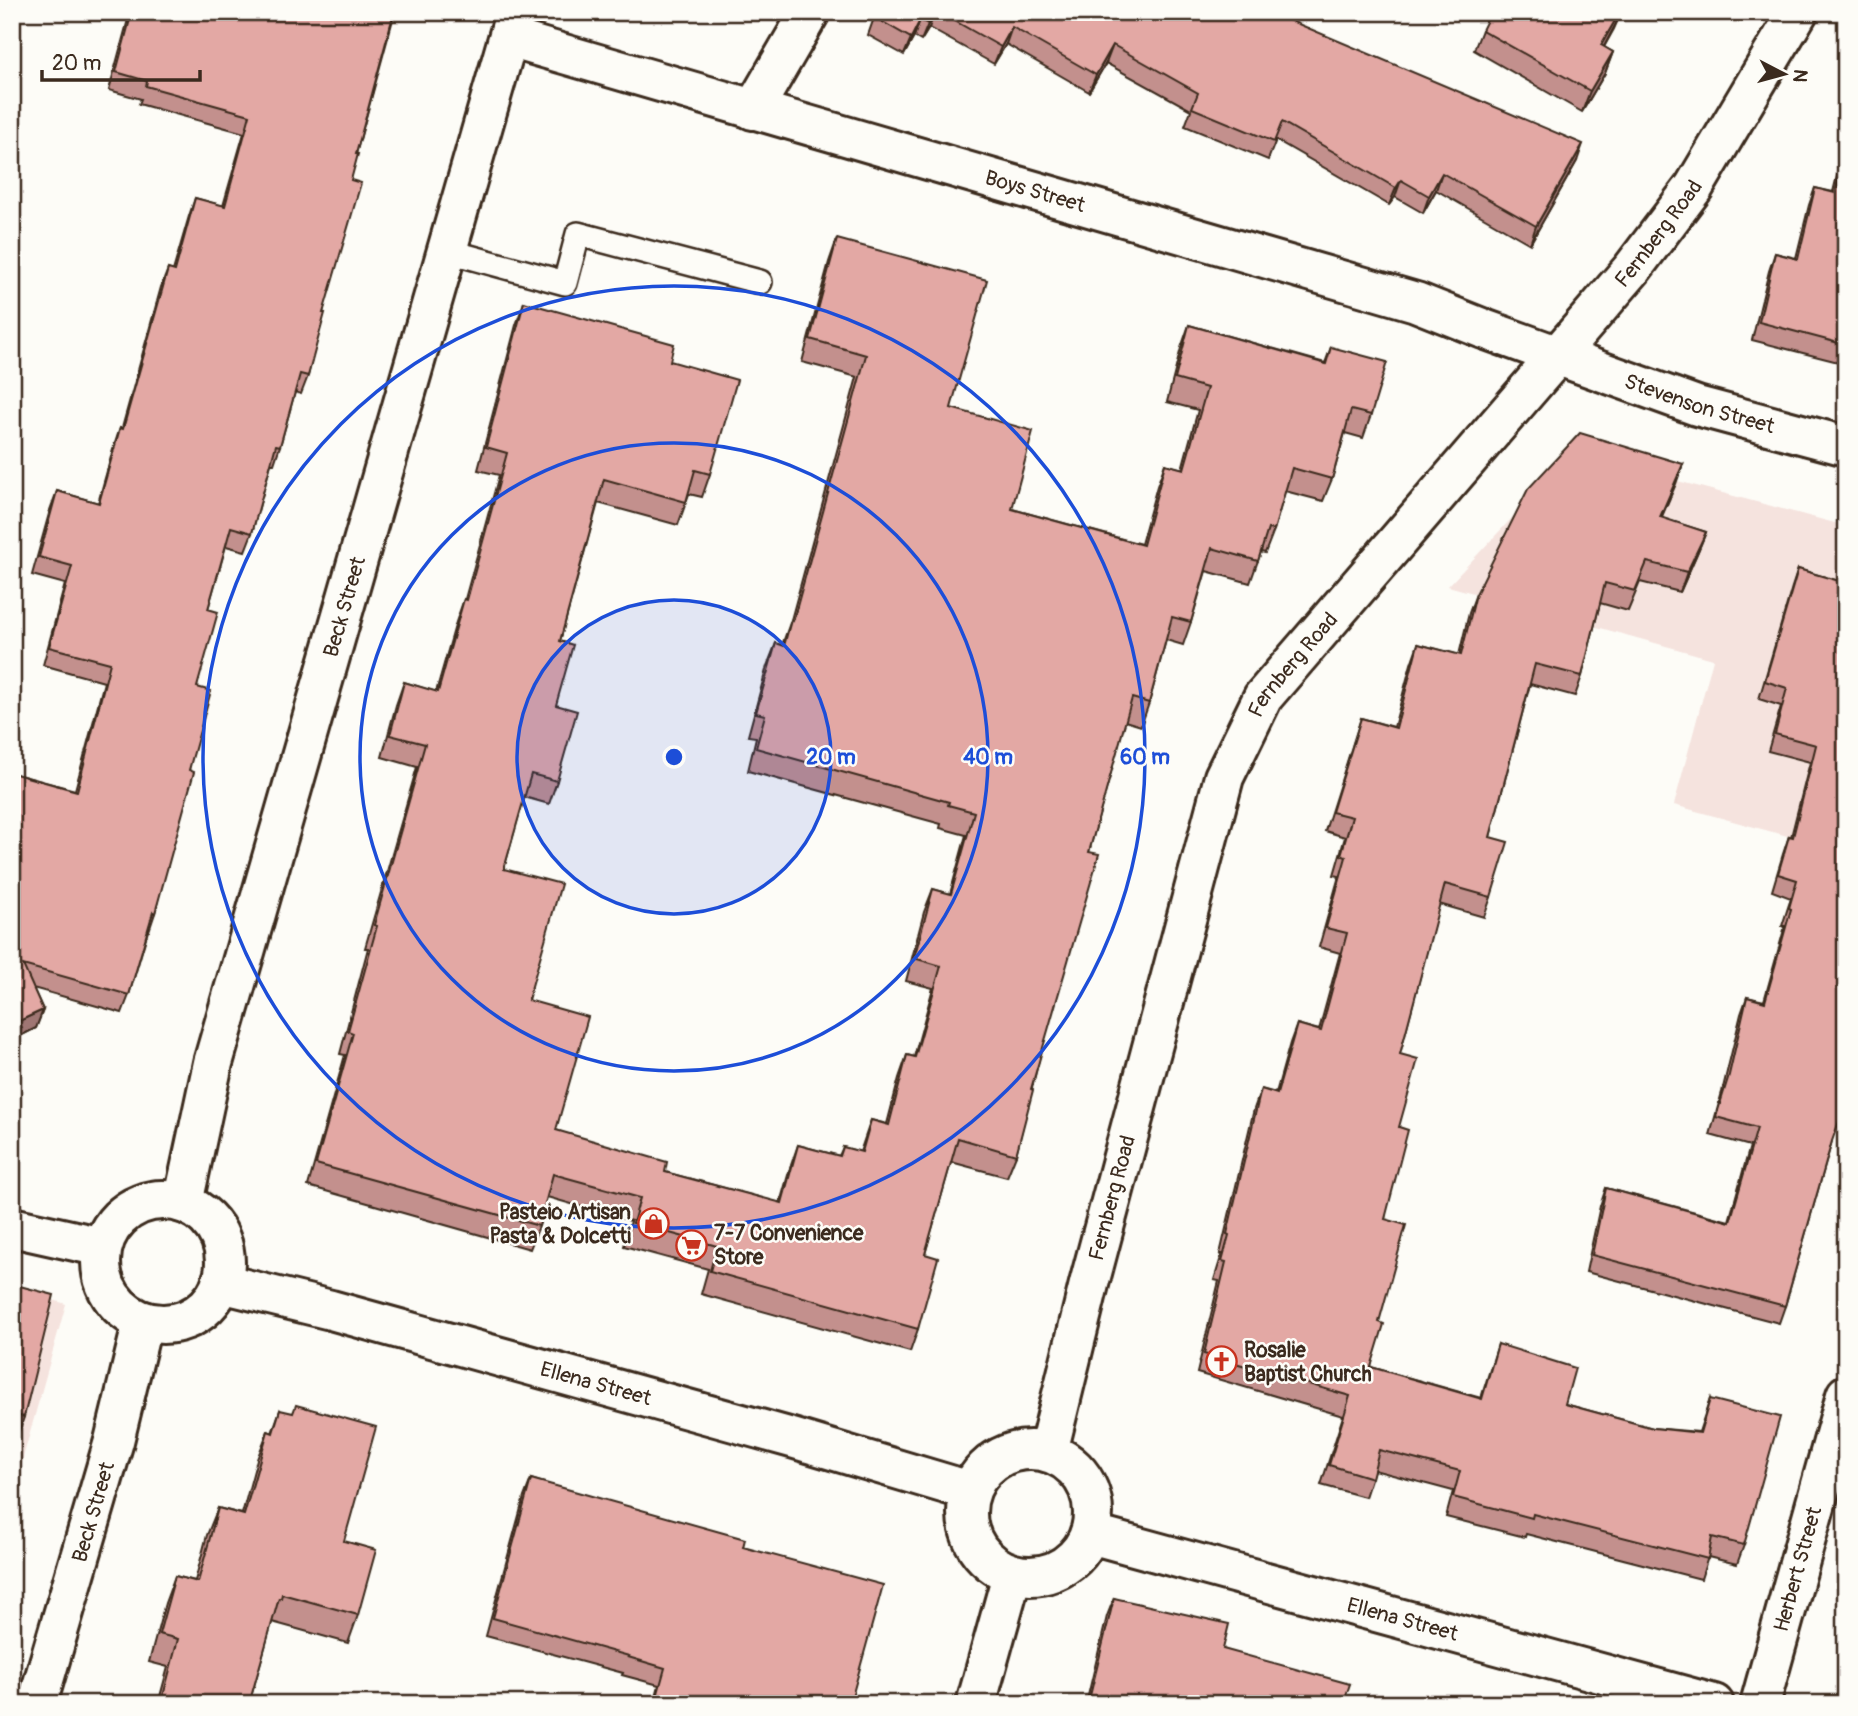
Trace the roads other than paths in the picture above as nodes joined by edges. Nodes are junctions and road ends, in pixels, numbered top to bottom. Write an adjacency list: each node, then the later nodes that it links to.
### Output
1 (810, 12): 4 (street)
2 (1798, 12): 7 (street, Fernberg Road)
3 (512, 25): 4 (street, Boys Street); 5 (street, Beck Street)
4 (753, 110): 7 (street, Boys Street)
5 (448, 251): 6 (lane); 9 (street, Beck Street)
6 (760, 282)
7 (1556, 354): 8 (street, Stevenson Street); 15 (street, Fernberg Road)
8 (1846, 446)
9 (183, 1203): 11 (street); 12 (street)
10 (12, 1227): 11 (street)
11 (102, 1247): 13 (street)
12 (221, 1283): 13 (street); 16 (street, Ellena Street)
13 (142, 1321): 19 (street, Beck Street)
14 (1846, 1395): 22 (street, Herbert Street)
15 (1048, 1452): 16 (street); 17 (street)
16 (970, 1491): 18 (street)
17 (1090, 1534): 18 (street); 21 (street, Ellena Street)
18 (1012, 1575): 20 (street)
19 (37, 1704)
20 (976, 1704)
21 (1714, 1704)
22 (1760, 1704)

